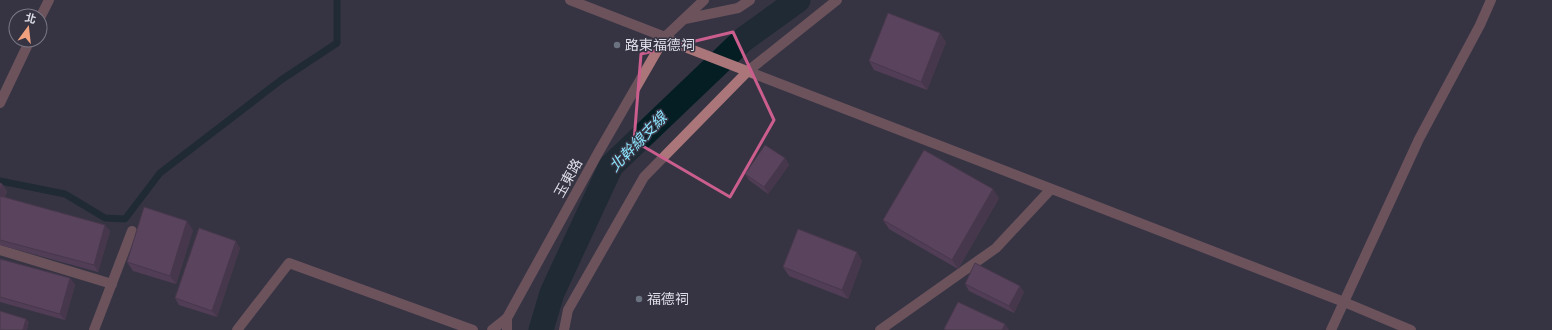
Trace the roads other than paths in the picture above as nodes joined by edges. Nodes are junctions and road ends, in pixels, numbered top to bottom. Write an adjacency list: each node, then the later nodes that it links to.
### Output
1 (570, 0): 7 (lane)
2 (704, 0): 6 (lane, 玉東路)
3 (750, 0): 6 (lane)
4 (837, 0): 9 (lane)
5 (1491, 0): 15 (lane)
6 (684, 19): 7 (lane, 玉東路)
7 (665, 37): 9 (lane); 16 (lane, 玉東路)
8 (26, 48): 10 (lane)
9 (748, 71): 11 (lane); 22 (lane)
10 (0, 103)
11 (1051, 189): 15 (lane); 23 (lane)
12 (132, 231): 14 (lane)
13 (0, 250): 14 (lane)
14 (112, 284): 17 (lane)
15 (1344, 302): 24 (lane); 25 (lane)
16 (507, 318): 20 (lane, 玉東路); 21 (lane)
17 (94, 330)
18 (237, 330): 19 (lane)
19 (473, 330)
20 (492, 330)
21 (507, 330)
22 (564, 330)
23 (880, 330)
24 (1331, 330)
25 (1411, 330)

